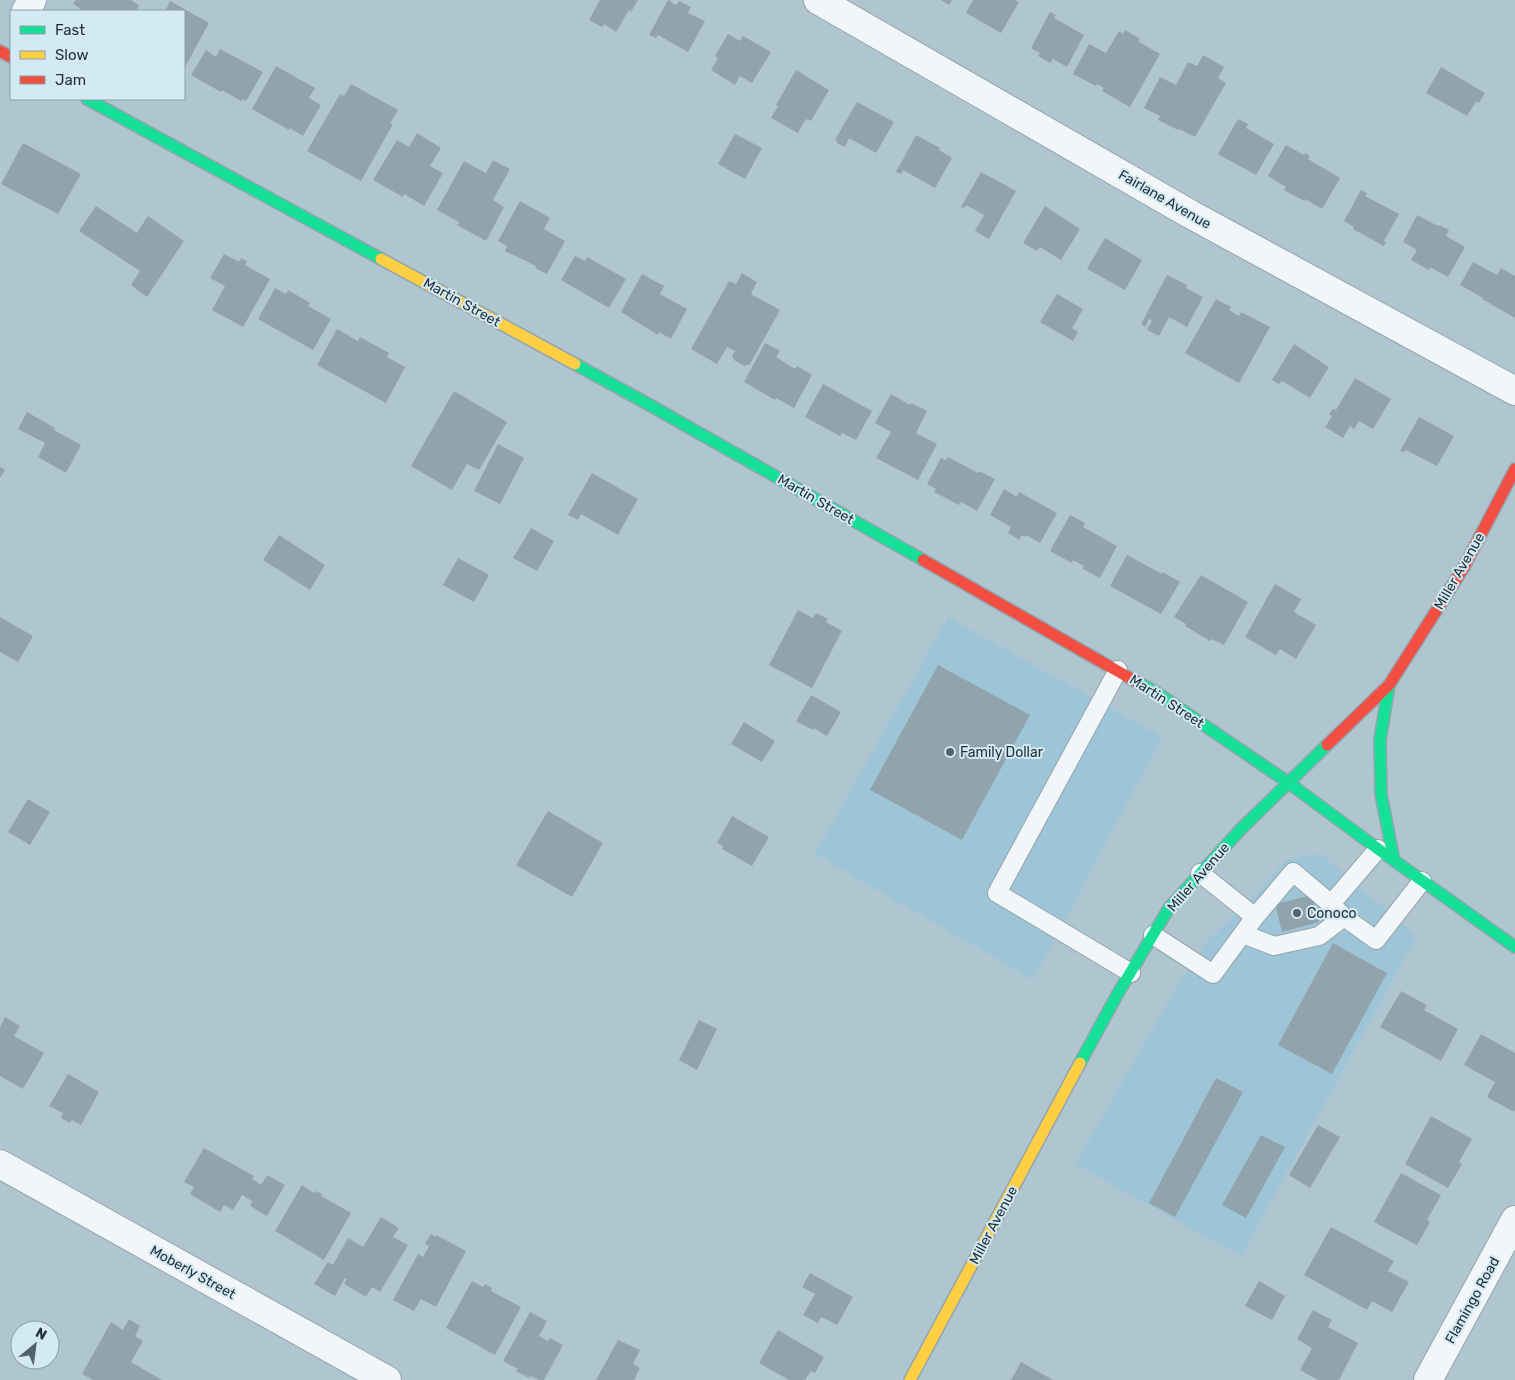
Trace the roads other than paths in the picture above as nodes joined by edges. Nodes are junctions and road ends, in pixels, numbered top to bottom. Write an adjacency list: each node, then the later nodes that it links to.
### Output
1 (818, 0): 3 (street, Fairlane Avenue)
2 (89, 100): 5 (street, Martin Street)
3 (1515, 392)
4 (1515, 469): 6 (street, Miller Avenue)
5 (1118, 670): 7 (street, Martin Street); 18 (lane)
6 (1389, 685): 7 (street, Miller Avenue); 9 (street)
7 (1289, 783): 8 (street, Martin Street); 10 (street, Miller Avenue)
8 (1378, 849): 9 (street, Martin Street); 12 (lane)
9 (1394, 861): 11 (street, Martin Street)
10 (1200, 873): 13 (lane); 16 (street, Miller Avenue)
11 (1422, 881): 14 (lane); 17 (street, Martin Street)
12 (1331, 904): 13 (lane); 14 (lane)
13 (1254, 917): 15 (lane)
14 (1344, 917): 15 (lane)
15 (1243, 934): 16 (lane)
16 (1153, 935): 18 (street, Miller Avenue)
17 (1515, 947)
18 (1131, 973): 22 (street, Miller Avenue)
19 (0, 1164): 21 (street, Moberly Street)
20 (1515, 1220): 23 (street, Flamingo Road)
21 (387, 1380)
22 (910, 1380)
23 (1428, 1380)

